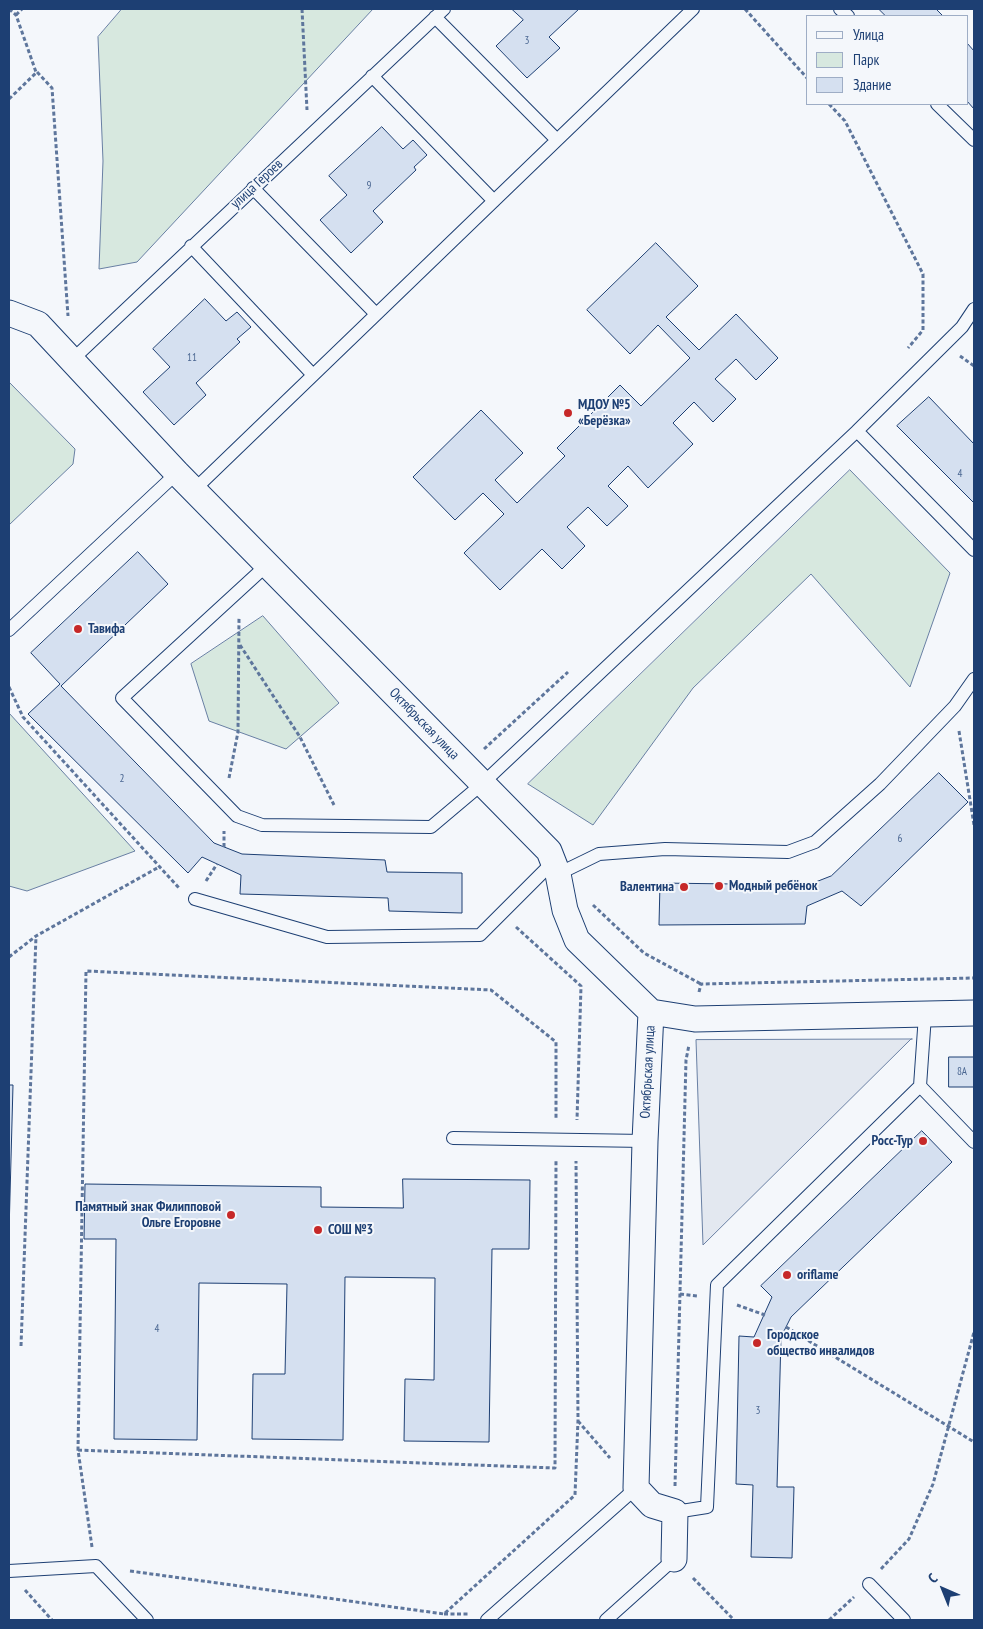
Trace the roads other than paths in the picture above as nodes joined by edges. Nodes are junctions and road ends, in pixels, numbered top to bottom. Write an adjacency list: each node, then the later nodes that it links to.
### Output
1 (686, 11): 5 (lane)
2 (440, 13): 3 (lane, улица Героев); 5 (lane)
3 (372, 76): 7 (lane, улица Героев); 8 (lane)
4 (938, 105): 6 (lane)
5 (557, 140): 8 (lane)
6 (974, 140)
7 (253, 188): 9 (lane, улица Героев); 12 (lane)
8 (494, 201): 12 (lane)
9 (191, 246): 13 (lane, улица Героев); 14 (lane)
10 (974, 309): 15 (lane)
11 (9, 314): 13 (street)
12 (376, 314): 14 (lane)
13 (71, 361): 16 (street)
14 (313, 375): 16 (lane)
15 (857, 431): 17 (lane); 21 (lane)
16 (185, 481): 18 (street, Октябрьская улица); 19 (lane)
17 (974, 550)
18 (268, 564): 21 (street, Октябрьская улица); 21 (lane)
19 (9, 630)
20 (974, 679): 22 (lane)
21 (482, 784): 22 (street, Октябрьская улица)
22 (556, 868): 23 (lane); 24 (street, Октябрьская улица)
23 (195, 900)
24 (651, 1012): 26 (street); 29 (street, Октябрьская улица)
25 (974, 1013): 26 (street)
26 (925, 1015): 27 (lane)
27 (920, 1086): 30 (lane); 32 (lane)
28 (453, 1138): 29 (lane)
29 (645, 1141): 31 (street, Октябрьская улица)
30 (974, 1142)
31 (636, 1488): 32 (street); 37 (lane)
32 (675, 1512): 33 (street)
33 (674, 1559): 38 (lane)
34 (9, 1571): 36 (lane)
35 (869, 1584): 39 (lane)
36 (147, 1620)
37 (487, 1620)
38 (609, 1620)
39 (904, 1620)

